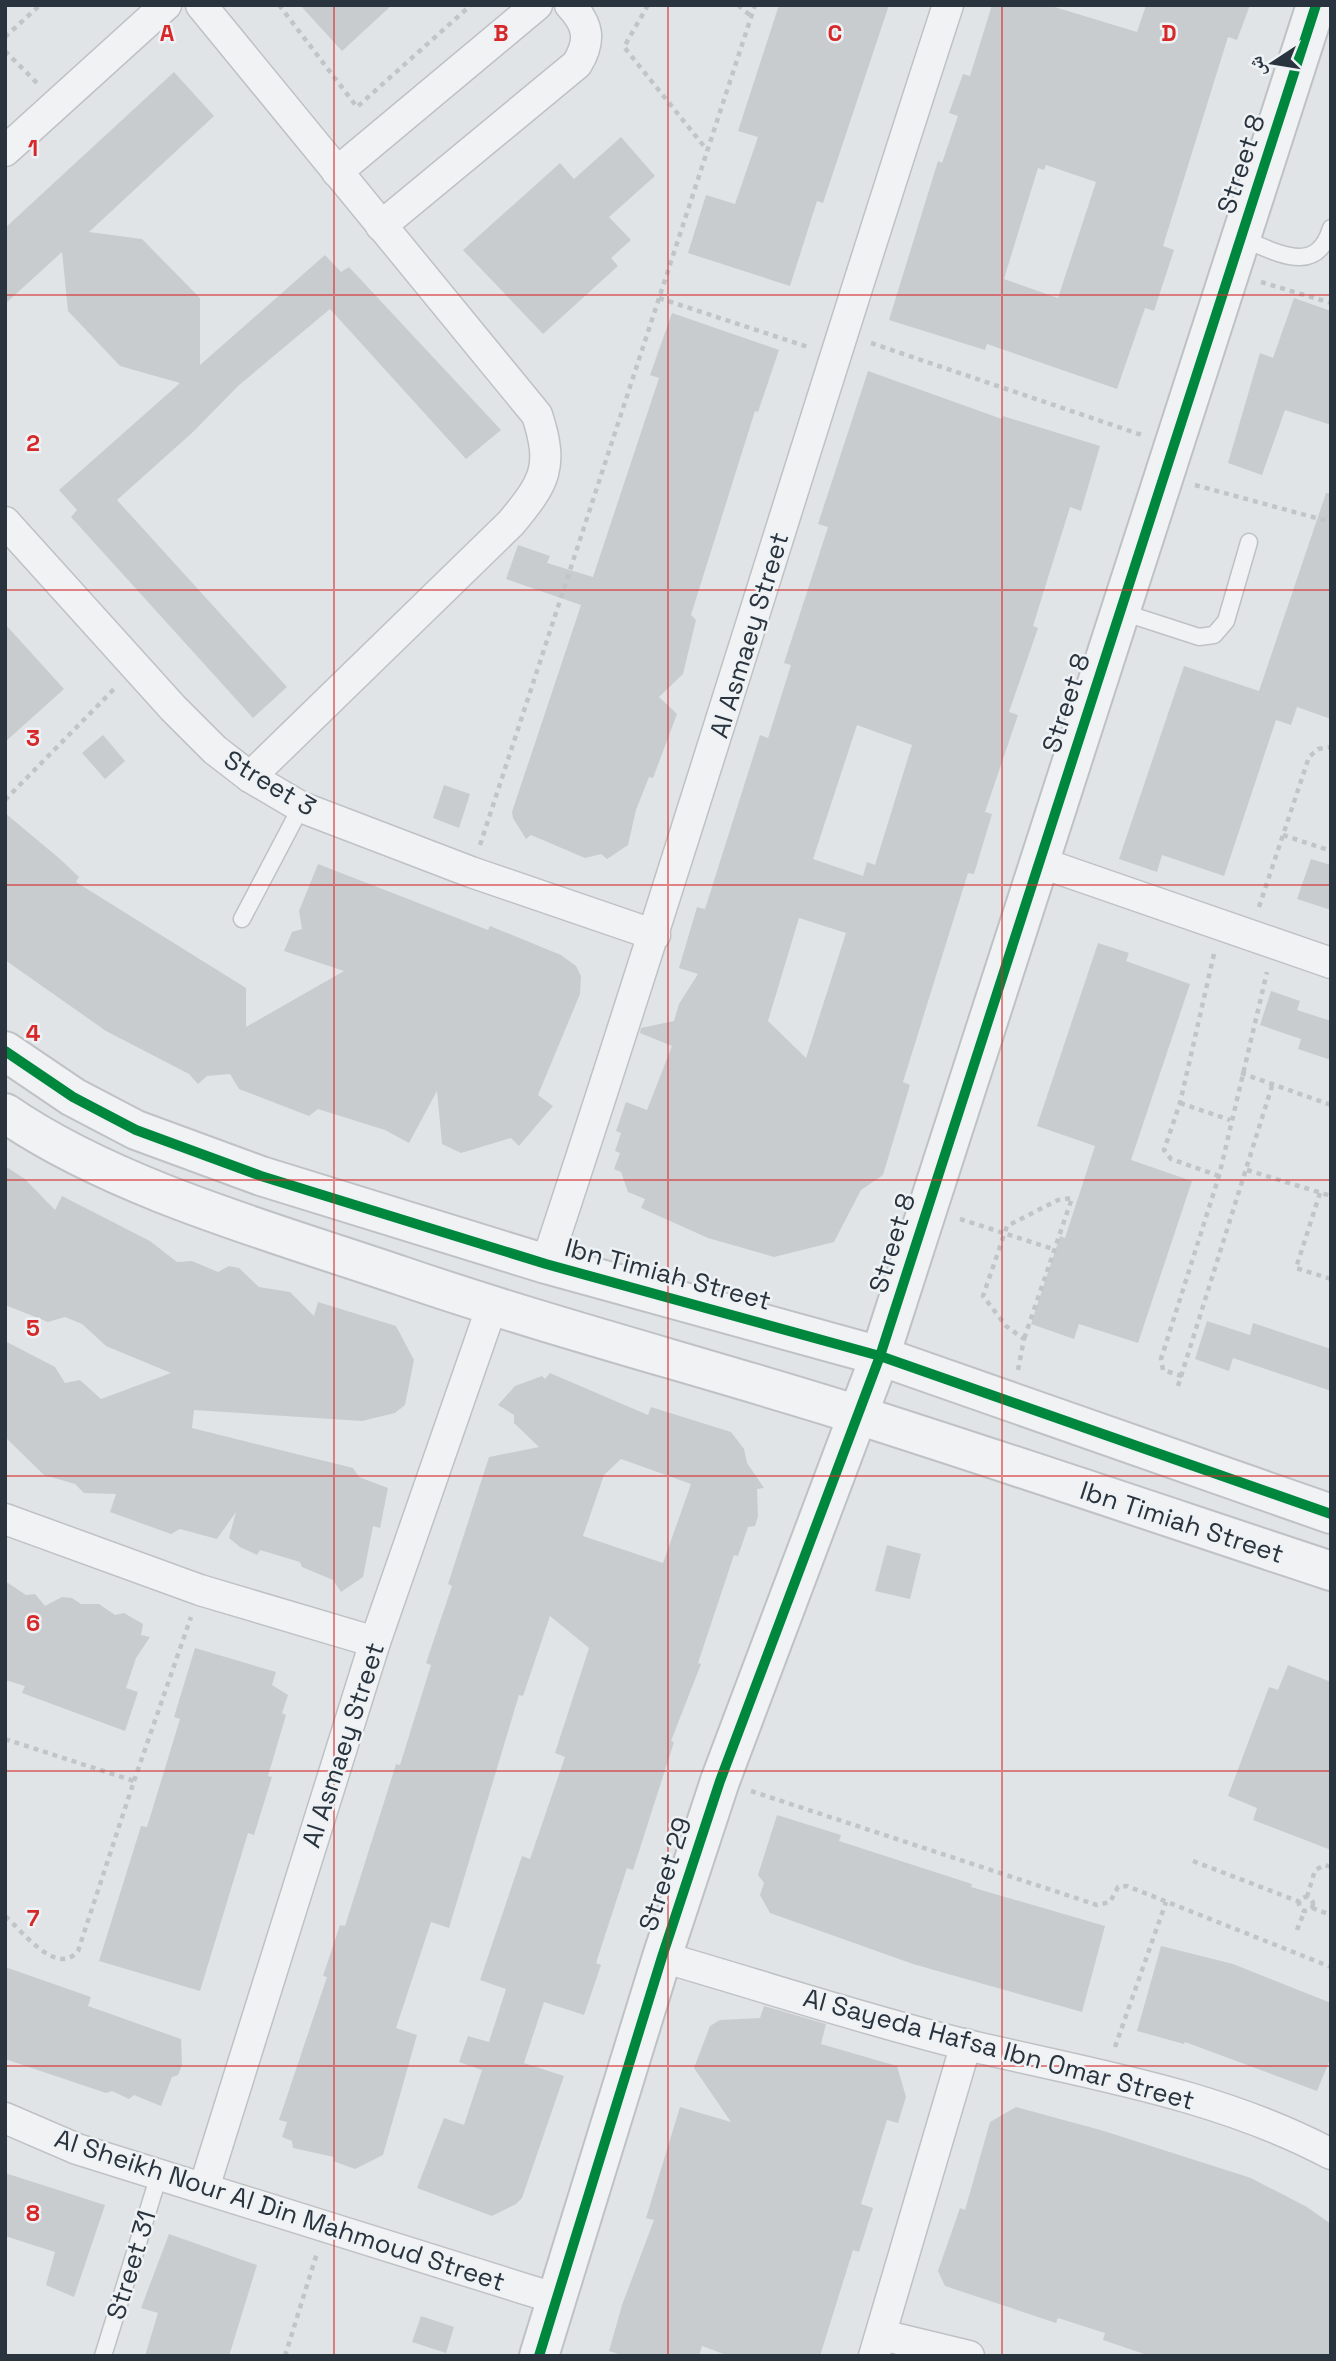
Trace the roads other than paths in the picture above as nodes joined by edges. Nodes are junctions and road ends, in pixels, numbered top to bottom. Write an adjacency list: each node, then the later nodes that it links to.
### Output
1 (166, 5): 7 (street)
2 (201, 5): 8 (street)
3 (537, 5): 8 (street)
4 (570, 5): 9 (street)
5 (948, 5): 19 (street, Al Asmaey Street)
6 (1316, 5): 11 (street, Street 8)
7 (5, 151)
8 (337, 172): 9 (street)
9 (381, 226): 15 (street)
10 (1331, 228): 11 (lane)
11 (1236, 255): 14 (street, Street 8)
12 (5, 522): 15 (street, Street 3)
13 (1248, 542): 14 (lane)
14 (1119, 611): 17 (street, Street 8)
15 (250, 777): 16 (street, Street 3)
16 (301, 807): 18 (lane); 19 (street, Street 3)
17 (1039, 862): 20 (street); 25 (street, Street 8)
18 (242, 919)
19 (655, 935): 23 (street, Al Asmaey Street)
20 (1331, 963)
21 (5, 1051): 23 (street, Ibn Timiah Street)
22 (5, 1113): 24 (street, Ibn Timiah Street)
23 (546, 1264): 25 (street, Ibn Timiah Street)
24 (492, 1306): 26 (street, Ibn Timiah Street); 30 (street, Al Asmaey Street)
25 (880, 1356): 26 (street, Street 8); 27 (street, Ibn Timiah Street)
26 (860, 1416): 29 (street, Ibn Timiah Street); 31 (street, Street 29)
27 (1331, 1514)
28 (5, 1518): 30 (street)
29 (1331, 1571)
30 (375, 1643): 36 (street, Al Asmaey Street)
31 (662, 1957): 32 (street, Al Sayeda Hafsa Ibn Omar Street); 37 (street, Street 29)
32 (966, 2044): 34 (street, Al Sayeda Hafsa Ibn Omar Street); 38 (street)
33 (5, 2118): 35 (street, Al Sheikh Nour Al Din Mahmoud Street)
34 (1331, 2154)
35 (159, 2175): 36 (street, Al Sheikh Nour Al Din Mahmoud Street); 39 (lane, Street 31)
36 (204, 2188): 37 (street, Al Sheikh Nour Al Din Mahmoud Street)
37 (557, 2298): 40 (street, Street 29)
38 (878, 2345): 41 (street)
39 (103, 2356)
40 (539, 2356)
41 (969, 2356)

